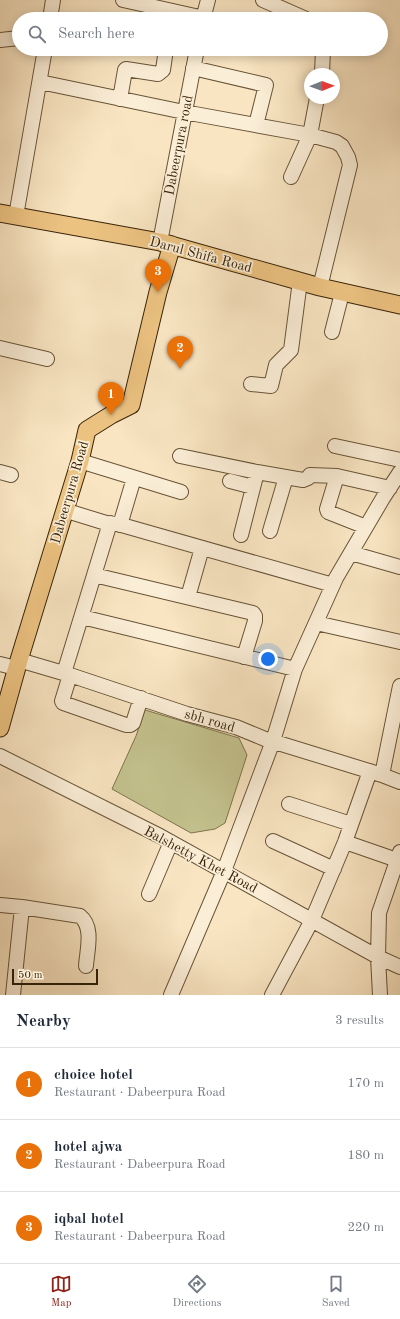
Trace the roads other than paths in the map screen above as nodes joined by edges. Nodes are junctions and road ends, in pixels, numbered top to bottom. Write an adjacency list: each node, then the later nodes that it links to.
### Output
1 (53, 0): 5 (street)
2 (123, 0): 6 (street)
3 (208, 0): 7 (street)
4 (263, 0): 8 (street)
5 (51, 12)
6 (174, 12)
7 (205, 12)
8 (290, 12)
9 (12, 39): 10 (street)
10 (0, 40)
11 (44, 56): 17 (street)
12 (165, 56): 18 (street)
13 (196, 56): 15 (street, Dabeerpura road)
14 (323, 56): 16 (street)
15 (193, 68): 20 (street, Dabeerpura road); 21 (street)
16 (322, 68)
17 (40, 82): 18 (street); 24 (street)
18 (120, 98): 20 (street)
19 (316, 104): 22 (street)
20 (184, 112): 21 (street); 25 (street, Dabeerpura road)
21 (256, 125): 22 (street)
22 (310, 135): 23 (street); 27 (street)
23 (291, 177)
24 (8, 214): 25 (main road, Darul Shifa Road)
25 (160, 242): 26 (main road, Darul Shifa Road); 37 (main road, Dabeerpura Road)
26 (300, 281): 27 (main road, Darul Shifa Road); 33 (street)
27 (320, 287): 28 (main road, Darul Shifa Road)
28 (342, 292): 29 (main road, Darul Shifa Road); 30 (street)
29 (400, 305)
30 (332, 332)
31 (0, 348): 32 (street)
32 (48, 359)
33 (251, 384)
34 (335, 446): 36 (street)
35 (180, 456): 38 (street)
36 (400, 460)
37 (80, 461): 42 (street); 47 (main road, Dabeerpura Road)
38 (257, 472): 41 (street); 44 (street)
39 (400, 472): 45 (street)
40 (336, 476): 41 (street); 45 (street); 49 (street)
41 (286, 477): 50 (street)
42 (134, 478): 46 (street); 48 (street)
43 (230, 481): 44 (street)
44 (254, 487): 51 (street)
45 (390, 488): 49 (street)
46 (181, 492)
47 (64, 510): 48 (street); 63 (main road, Dabeerpura Road)
48 (115, 524): 52 (street); 55 (street)
49 (366, 527): 53 (street)
50 (270, 531)
51 (242, 535)
52 (202, 548): 56 (street); 57 (street)
53 (351, 553): 54 (street); 56 (street)
54 (400, 567)
55 (94, 575): 57 (street); 58 (street)
56 (333, 585): 59 (street)
57 (188, 597): 61 (street)
58 (82, 617): 61 (street); 65 (street)
59 (316, 623): 60 (street); 64 (street)
60 (400, 642)
61 (244, 656): 64 (street)
62 (0, 664): 63 (street, sbh road)
63 (17, 664): 65 (street, sbh road); 69 (main road, Dabeerpura Road)
64 (295, 669): 70 (street)
65 (67, 674): 67 (street, sbh road); 67 (street)
66 (400, 686): 68 (street)
67 (141, 698): 70 (street, sbh road)
68 (397, 712): 72 (street)
69 (0, 728)
70 (273, 741): 72 (street, sbh road); 81 (street)
71 (0, 756): 77 (street, Balshetty Khet Road)
72 (376, 773): 73 (street, sbh road); 75 (street)
73 (400, 782)
74 (289, 804): 75 (street)
75 (351, 824): 78 (street)
76 (273, 841): 80 (street)
77 (171, 842): 81 (street, Balshetty Khet Road); 82 (street)
78 (345, 842): 79 (street); 80 (street)
79 (398, 856): 86 (street)
80 (334, 869): 85 (street)
81 (224, 871): 85 (street, Balshetty Khet Road); 90 (street)
82 (149, 894)
83 (0, 904): 84 (street)
84 (22, 907): 87 (street); 89 (street)
85 (312, 920): 86 (street, Balshetty Khet Road); 91 (street)
86 (378, 957): 88 (street, Balshetty Khet Road); 92 (street)
87 (86, 966)
88 (400, 966)
89 (13, 995)
90 (171, 995)
91 (272, 995)
92 (380, 995)

